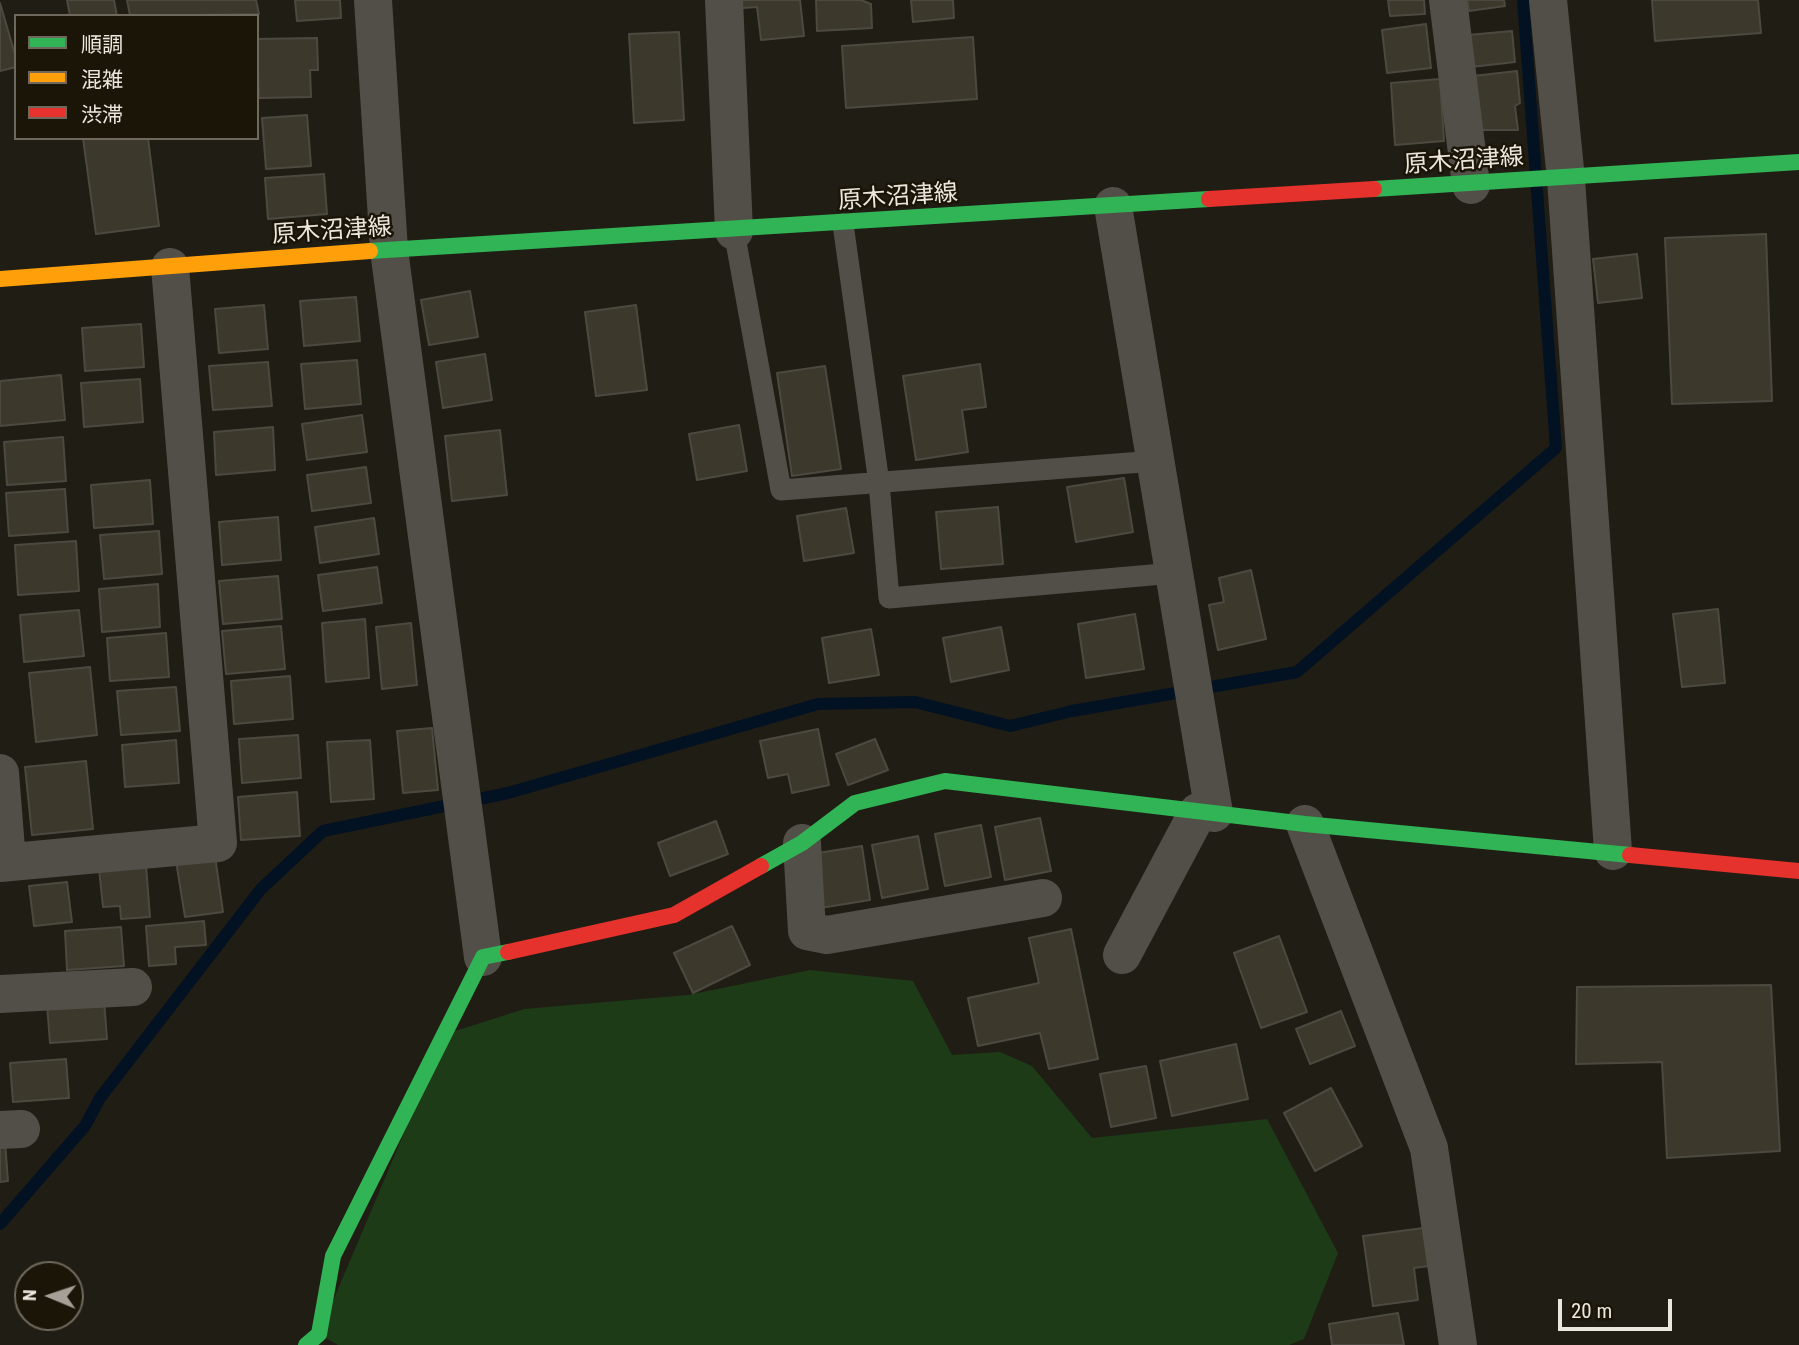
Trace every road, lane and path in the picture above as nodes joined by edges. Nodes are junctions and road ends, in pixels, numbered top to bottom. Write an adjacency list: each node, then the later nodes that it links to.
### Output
1 (373, 0): 11 (street)
2 (724, 0): 10 (street)
3 (1448, 0): 7 (street)
4 (1548, 0): 6 (street)
5 (1799, 162): 6 (main road, 原木沼津線)
6 (1564, 179): 7 (main road, 原木沼津線); 21 (street)
7 (1471, 185): 8 (main road, 原木沼津線)
8 (1113, 206): 9 (main road, 原木沼津線); 14 (street)
9 (843, 224): 10 (main road, 原木沼津線); 15 (lane)
10 (734, 231): 11 (main road, 原木沼津線); 15 (lane)
11 (389, 250): 12 (main road, 原木沼津線); 26 (street)
12 (170, 267): 13 (main road, 原木沼津線); 22 (street)
13 (0, 279)
14 (1155, 461): 15 (lane); 16 (street)
15 (879, 483): 16 (lane)
16 (1174, 573): 18 (street)
17 (0, 773): 22 (street)
18 (1206, 813): 19 (main road); 20 (main road); 25 (street)
19 (1305, 824): 21 (main road); 30 (street)
20 (802, 843): 24 (street); 26 (main road)
21 (1613, 851): 23 (main road)
22 (4, 863)
23 (1799, 871)
24 (1043, 898)
25 (1122, 956)
26 (483, 957): 29 (main road)
27 (133, 988): 28 (street)
28 (0, 994)
29 (320, 1341)
30 (1458, 1345)

